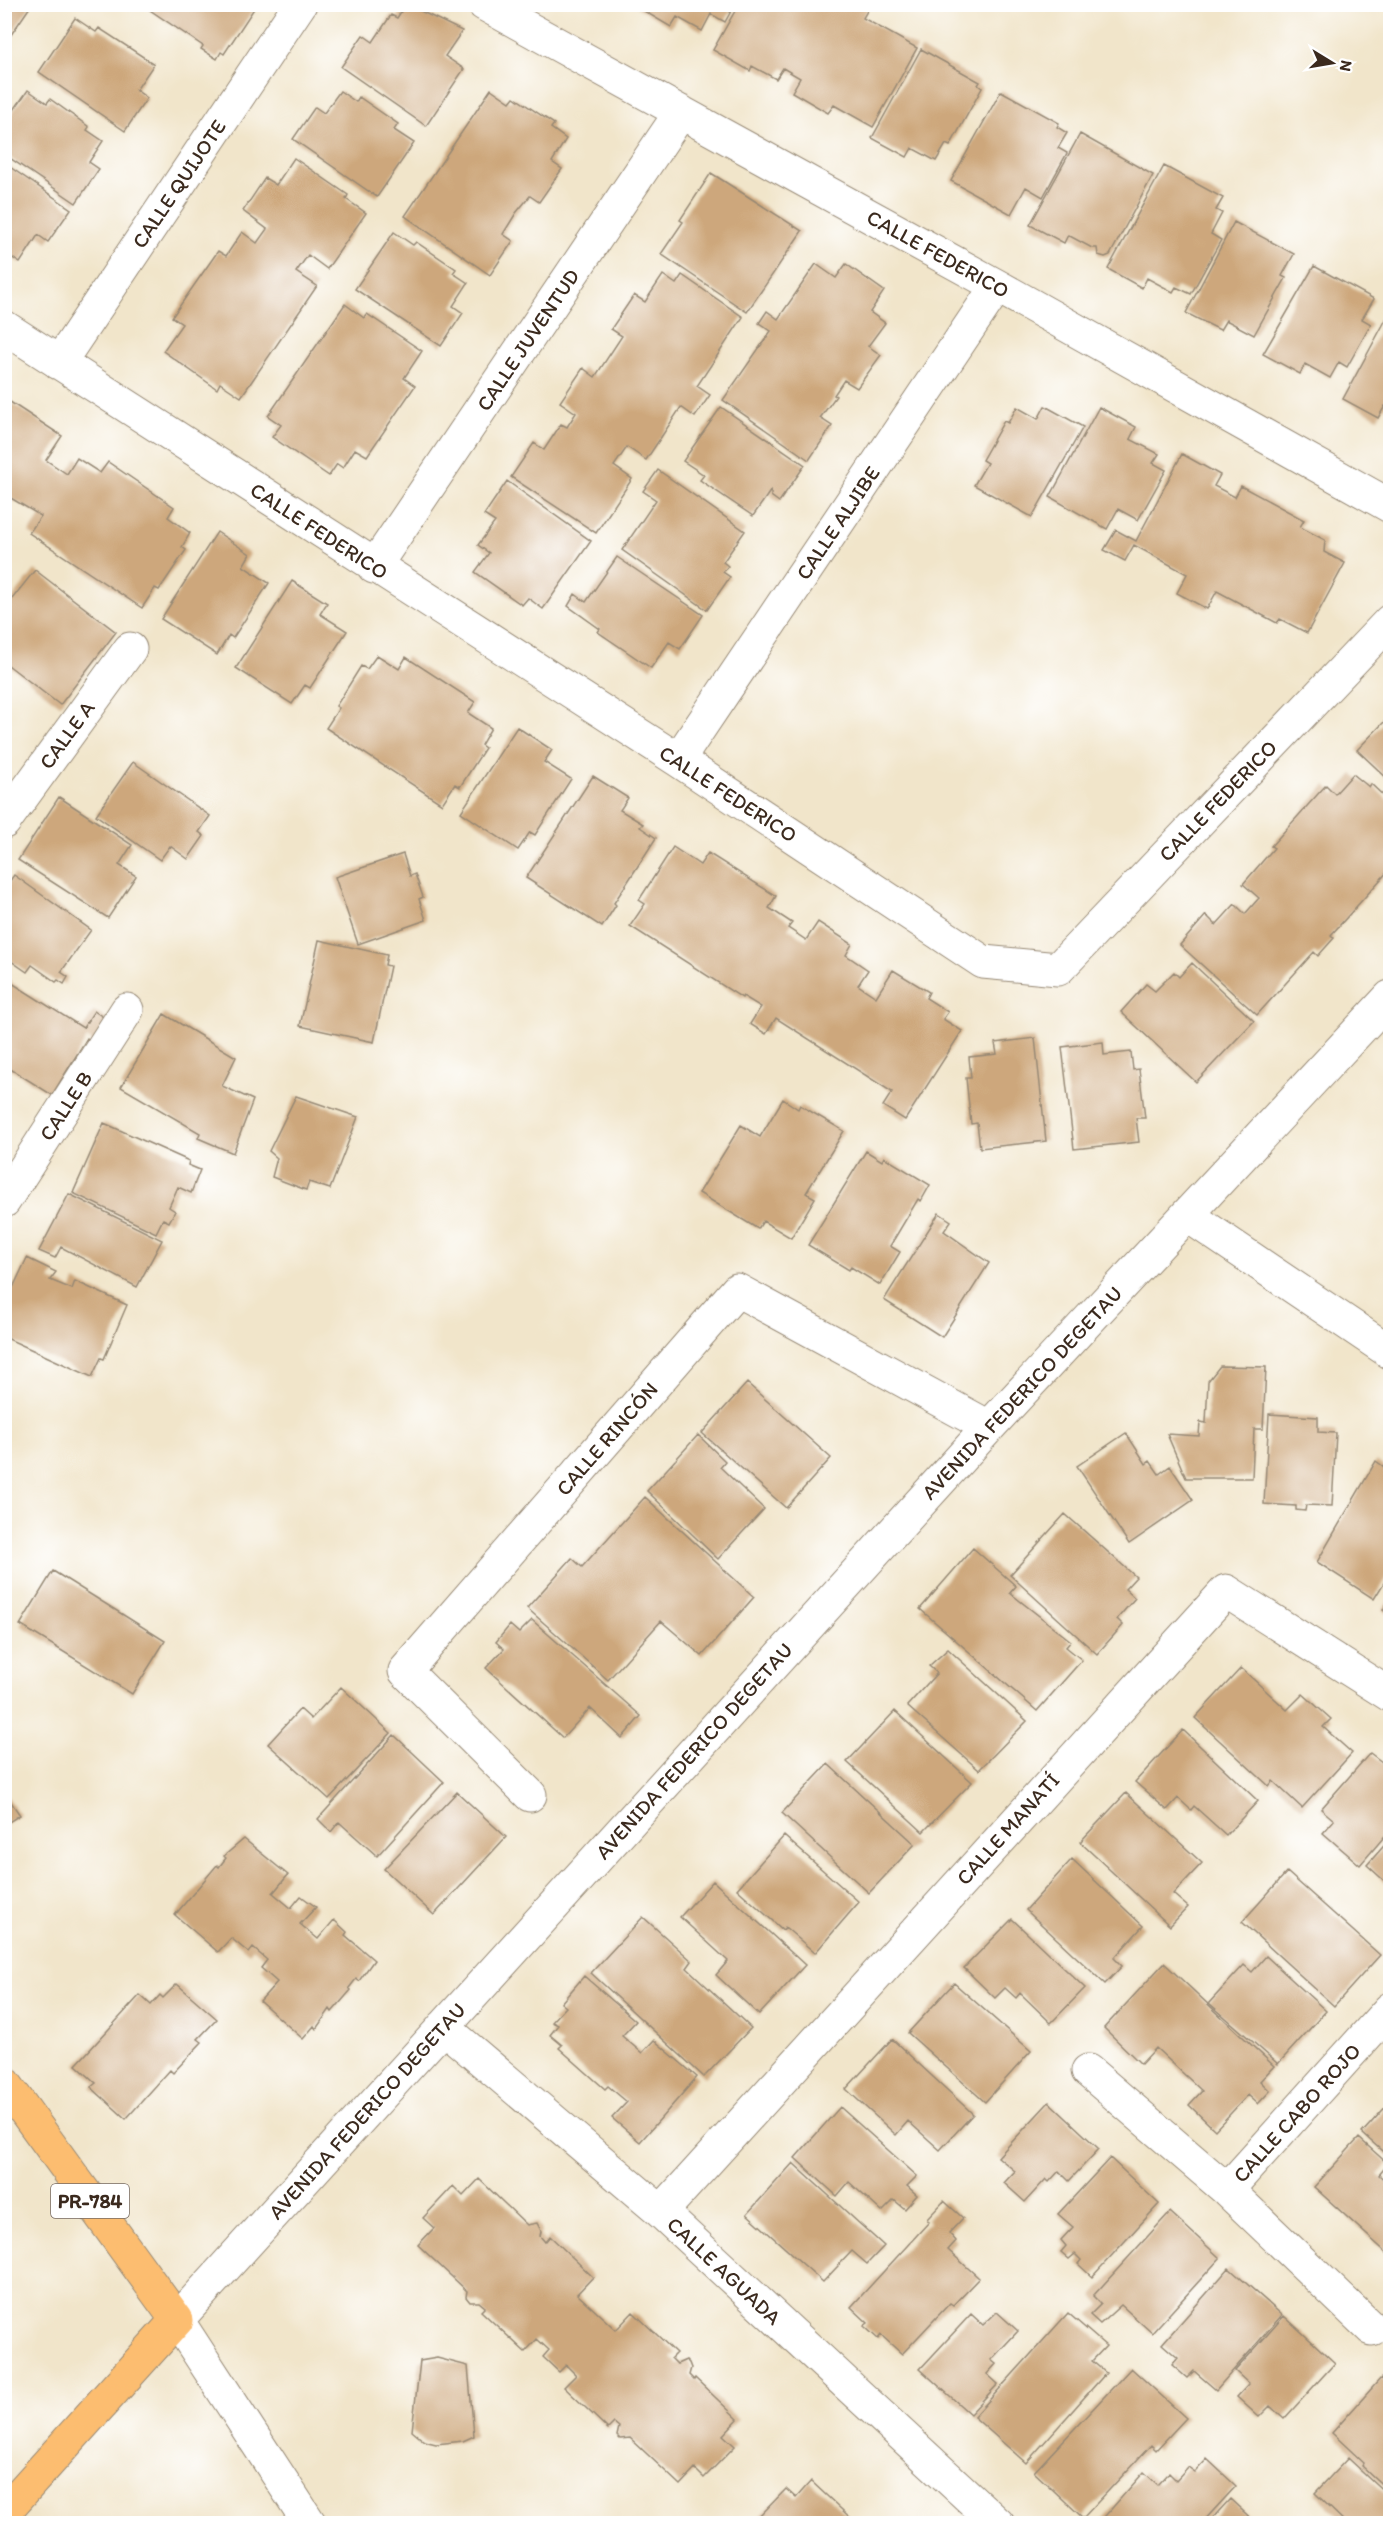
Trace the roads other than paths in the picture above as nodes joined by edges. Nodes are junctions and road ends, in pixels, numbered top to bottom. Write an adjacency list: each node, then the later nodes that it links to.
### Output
1 (300, 4): 6 (street, CALLE QUIJOTE)
2 (484, 4): 3 (street, CALLE FEDERICO)
3 (681, 112): 4 (street, CALLE FEDERICO); 8 (street, CALLE JUVENTUD)
4 (998, 286): 7 (street, CALLE FEDERICO); 11 (street, CALLE ALJIBE)
5 (4, 327): 6 (street, CALLE FEDERICO)
6 (59, 363): 8 (street, CALLE FEDERICO)
7 (1390, 506)
8 (374, 567): 11 (street, CALLE FEDERICO)
9 (1390, 621): 11 (street, CALLE FEDERICO)
10 (130, 649): 12 (street, CALLE A)
11 (678, 760)
12 (4, 822)
13 (1390, 997): 16 (street, AVENIDA FEDERICO DEGETAU)
14 (127, 1010): 15 (street, CALLE B)
15 (4, 1201)
16 (1187, 1215): 17 (street); 18 (street, AVENIDA FEDERICO DEGETAU)
17 (1390, 1352)
18 (989, 1428): 20 (street, CALLE RINCÓN); 22 (street, AVENIDA FEDERICO DEGETAU)
19 (1390, 1695): 26 (street, CALLE MANATÍ)
20 (530, 1795)
21 (1390, 2009): 25 (street, CALLE CABO ROJO)
22 (443, 2027): 26 (street, CALLE AGUADA); 27 (street, AVENIDA FEDERICO DEGETAU)
23 (1088, 2071): 25 (street, CALLE CABO ROJO)
24 (4, 2082): 27 (main road, PR-784 / PR-784)
25 (1227, 2190): 28 (street, CALLE CABO ROJO)
26 (661, 2212): 31 (street, CALLE AGUADA)
27 (177, 2320): 29 (main road, AVENIDA FEDERICO DEGETAU); 30 (street)
28 (1372, 2329)
29 (4, 2512)
30 (310, 2523)
31 (998, 2523)

